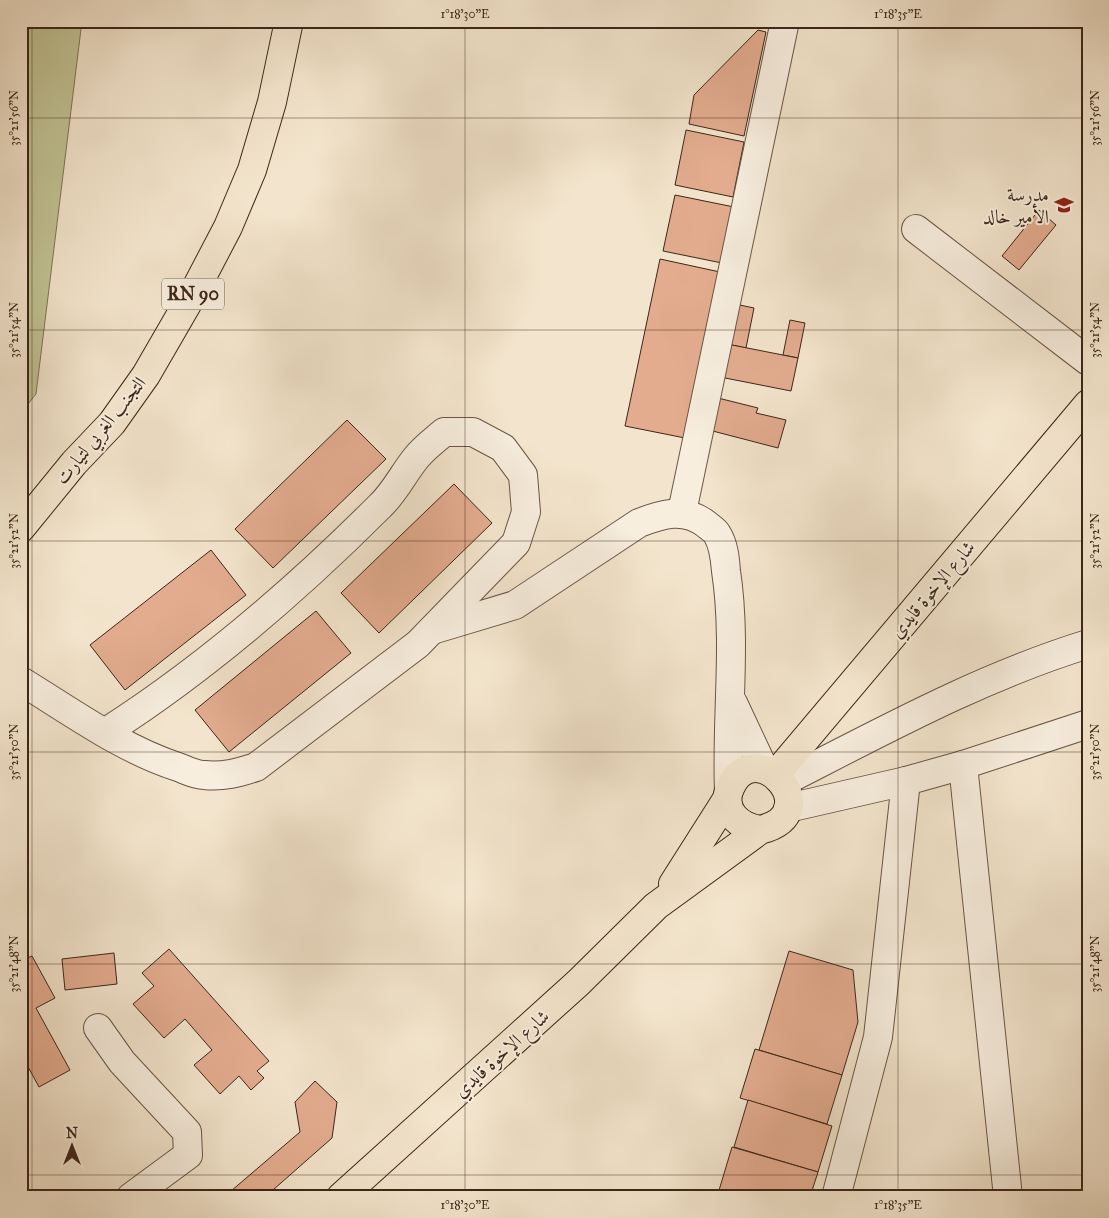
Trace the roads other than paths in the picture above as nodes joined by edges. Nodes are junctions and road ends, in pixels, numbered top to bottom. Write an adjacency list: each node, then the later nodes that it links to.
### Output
1 (289, 21): 7 (main road, التجنب الغربي لتيارت / RN 90)
2 (785, 21): 6 (street)
3 (916, 229): 4 (street)
4 (1088, 361)
5 (1088, 404): 15 (main road, شارع الإخوة قايدي)
6 (682, 512): 8 (street); 11 (street)
7 (21, 528)
8 (431, 630): 13 (street); 13 (street)
9 (1088, 644): 15 (street)
10 (21, 682): 13 (street)
11 (730, 694): 15 (street); 17 (street)
12 (1088, 724): 14 (street)
13 (106, 732)
14 (963, 765): 16 (street); 25 (street)
15 (774, 775): 17 (main road); 18 (main road)
16 (906, 781): 18 (street); 24 (street)
17 (728, 795): 19 (main road); 20 (main road, شارع الإخوة قايدي)
18 (788, 808): 19 (main road)
19 (760, 830): 20 (main road, شارع الإخوة قايدي)
20 (656, 906): 23 (main road, شارع الإخوة قايدي)
21 (98, 1028): 22 (street)
22 (131, 1197)
23 (341, 1197)
24 (836, 1197)
25 (1008, 1197)

